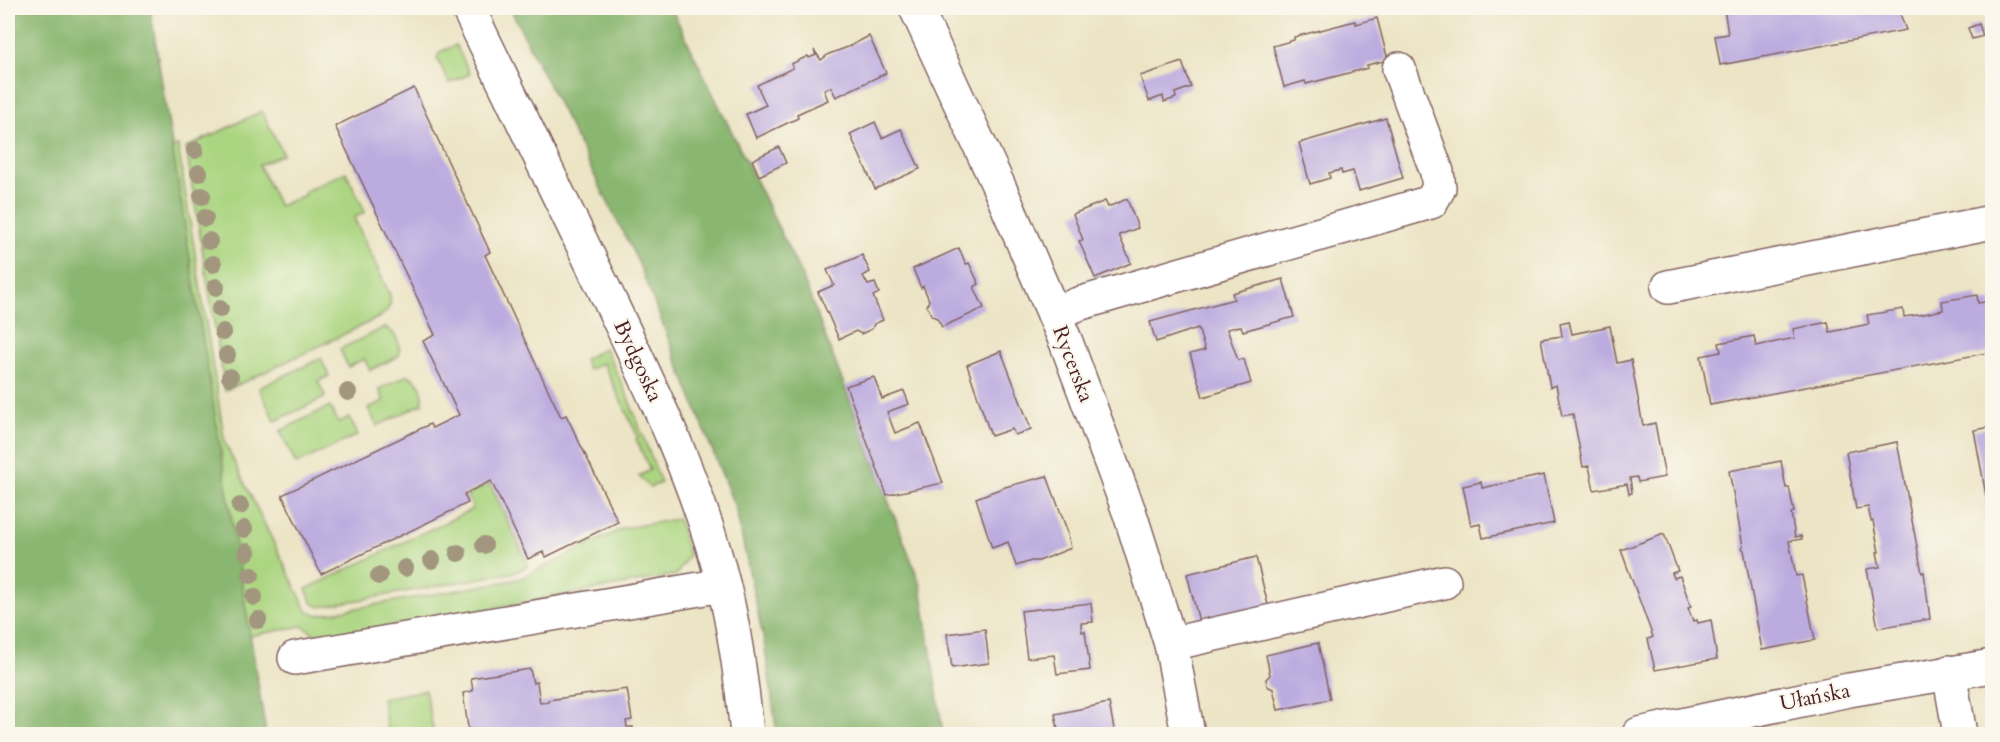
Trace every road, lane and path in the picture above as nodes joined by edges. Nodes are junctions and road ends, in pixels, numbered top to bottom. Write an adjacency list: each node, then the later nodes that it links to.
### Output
1 (468, 8): 8 (street, Bydgoska)
2 (916, 8): 6 (street, Rycerska)
3 (1399, 69): 6 (street)
4 (1992, 222): 5 (street)
5 (1668, 287)
6 (1054, 314): 9 (street, Rycerska)
7 (1444, 582): 9 (street)
8 (723, 585): 10 (street); 13 (street, Bydgoska)
9 (1171, 644): 14 (street, Rycerska)
10 (295, 658)
11 (1992, 666): 12 (street, Ułańska)
12 (1949, 672): 15 (street, Ułańska); 16 (street)
13 (747, 735)
14 (1188, 735)
15 (1639, 735)
16 (1960, 735)

